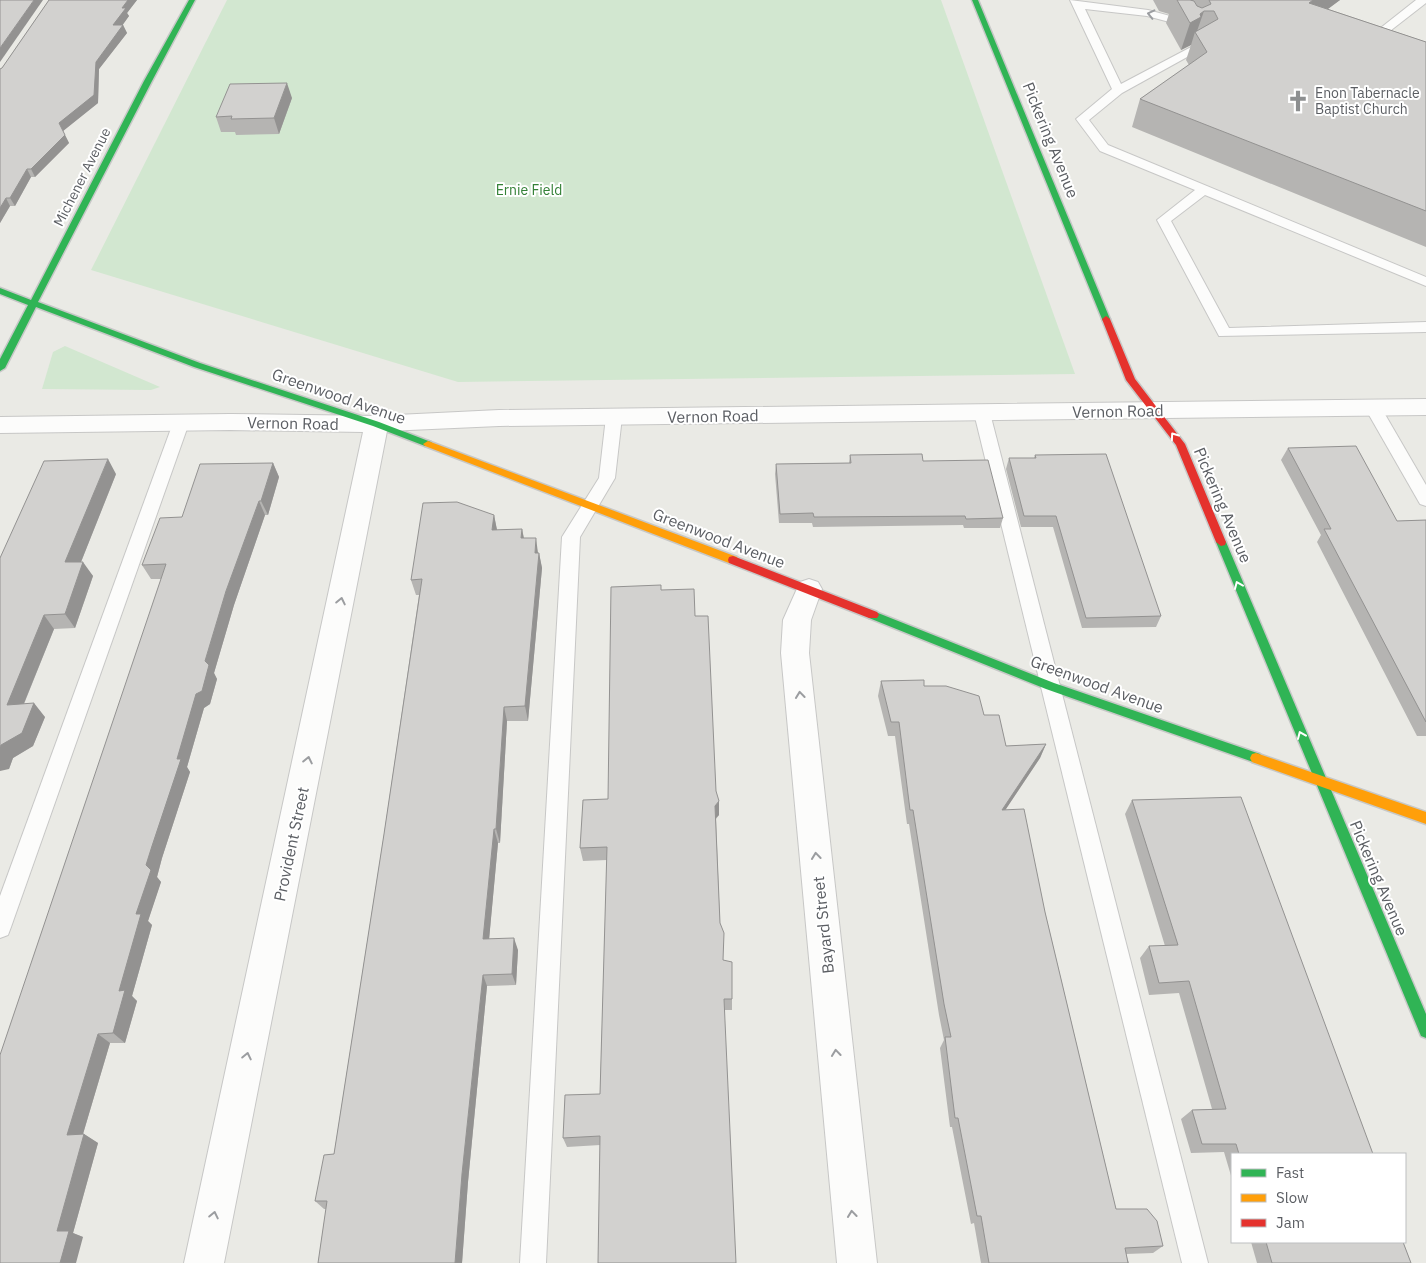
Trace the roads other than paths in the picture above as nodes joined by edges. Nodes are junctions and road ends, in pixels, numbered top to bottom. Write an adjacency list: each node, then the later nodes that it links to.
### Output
1 (192, 0): 10 (street, Michener Avenue)
2 (976, 0): 15 (street, Pickering Avenue)
3 (1423, 0): 5 (lane)
4 (1077, 2): 6 (lane); 6 (lane, one-way to 4)
5 (1426, 47)
6 (1118, 90): 7 (lane)
7 (1206, 189): 8 (lane); 11 (lane)
8 (1426, 282)
9 (0, 291): 10 (street, Greenwood Avenue)
10 (34, 304): 12 (street, Michener Avenue); 20 (street, Greenwood Avenue)
11 (1426, 327)
12 (0, 368)
13 (1426, 407): 14 (street, Vernon Road)
14 (1373, 408): 15 (street, Vernon Road); 21 (lane)
15 (1154, 410): 16 (street, Vernon Road); 25 (street, Pickering Avenue, one-way to 15)
16 (982, 413): 17 (street, Vernon Road); 24 (lane)
17 (614, 417): 20 (street, Vernon Road); 22 (lane)
18 (182, 423): 19 (street, Vernon Road); 20 (street, Vernon Road); 27 (lane)
19 (0, 424)
20 (376, 424): 22 (street, Greenwood Avenue); 29 (street, Provident Street, one-way to 20)
21 (1426, 500)
22 (590, 507): 23 (street, Greenwood Avenue); 30 (lane)
23 (809, 590): 24 (street, Greenwood Avenue); 31 (street, Bayard Street, one-way to 23)
24 (1050, 686): 25 (street, Greenwood Avenue); 32 (lane)
25 (1320, 780): 26 (street, Greenwood Avenue); 28 (street, Pickering Avenue)
26 (1426, 818)
27 (0, 927)
28 (1426, 1030)
29 (204, 1263)
30 (533, 1263)
31 (857, 1263)
32 (1195, 1263)

